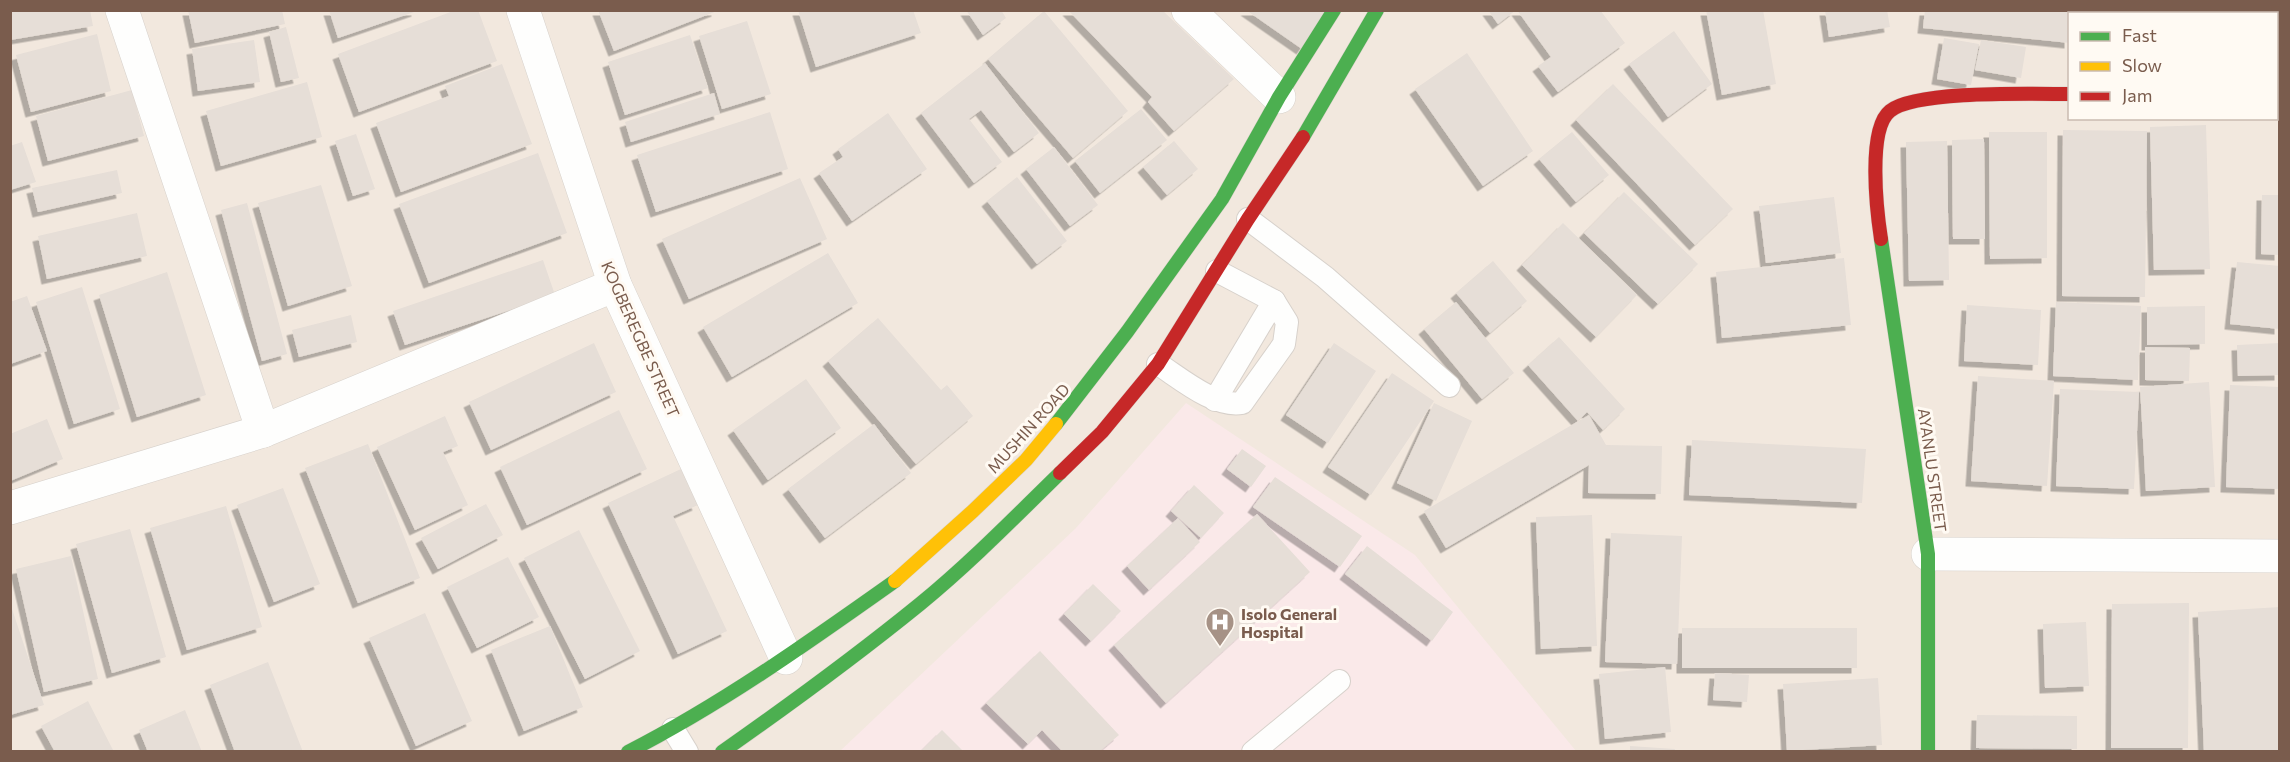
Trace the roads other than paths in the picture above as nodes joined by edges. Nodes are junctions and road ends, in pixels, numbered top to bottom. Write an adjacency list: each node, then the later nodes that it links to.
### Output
1 (122, 10): 15 (street)
2 (523, 10): 10 (street, KOGBEREGBE STREET)
3 (1188, 10): 7 (street)
4 (1334, 10): 7 (main road, MUSHIN ROAD)
5 (1377, 10): 8 (main road)
6 (2068, 94): 17 (main road, AYANLU STREET)
7 (1279, 98): 19 (main road, MUSHIN ROAD)
8 (1248, 219): 9 (main road); 13 (lane)
9 (1217, 271): 11 (lane); 12 (main road)
10 (615, 285): 15 (street); 19 (street, KOGBEREGBE STREET)
11 (1274, 301): 14 (lane); 14 (lane)
12 (1158, 364): 14 (lane); 24 (main road)
13 (1449, 386)
14 (1215, 400)
15 (263, 431): 16 (street)
16 (10, 508)
17 (1928, 554): 18 (street); 26 (main road, AYANLU STREET)
18 (2280, 556)
19 (786, 658): 21 (main road, MUSHIN ROAD)
20 (1339, 681): 25 (lane)
21 (674, 729): 22 (main road, MUSHIN ROAD); 23 (lane)
22 (628, 752)
23 (687, 752)
24 (722, 752)
25 (1254, 752)
26 (1928, 752)

